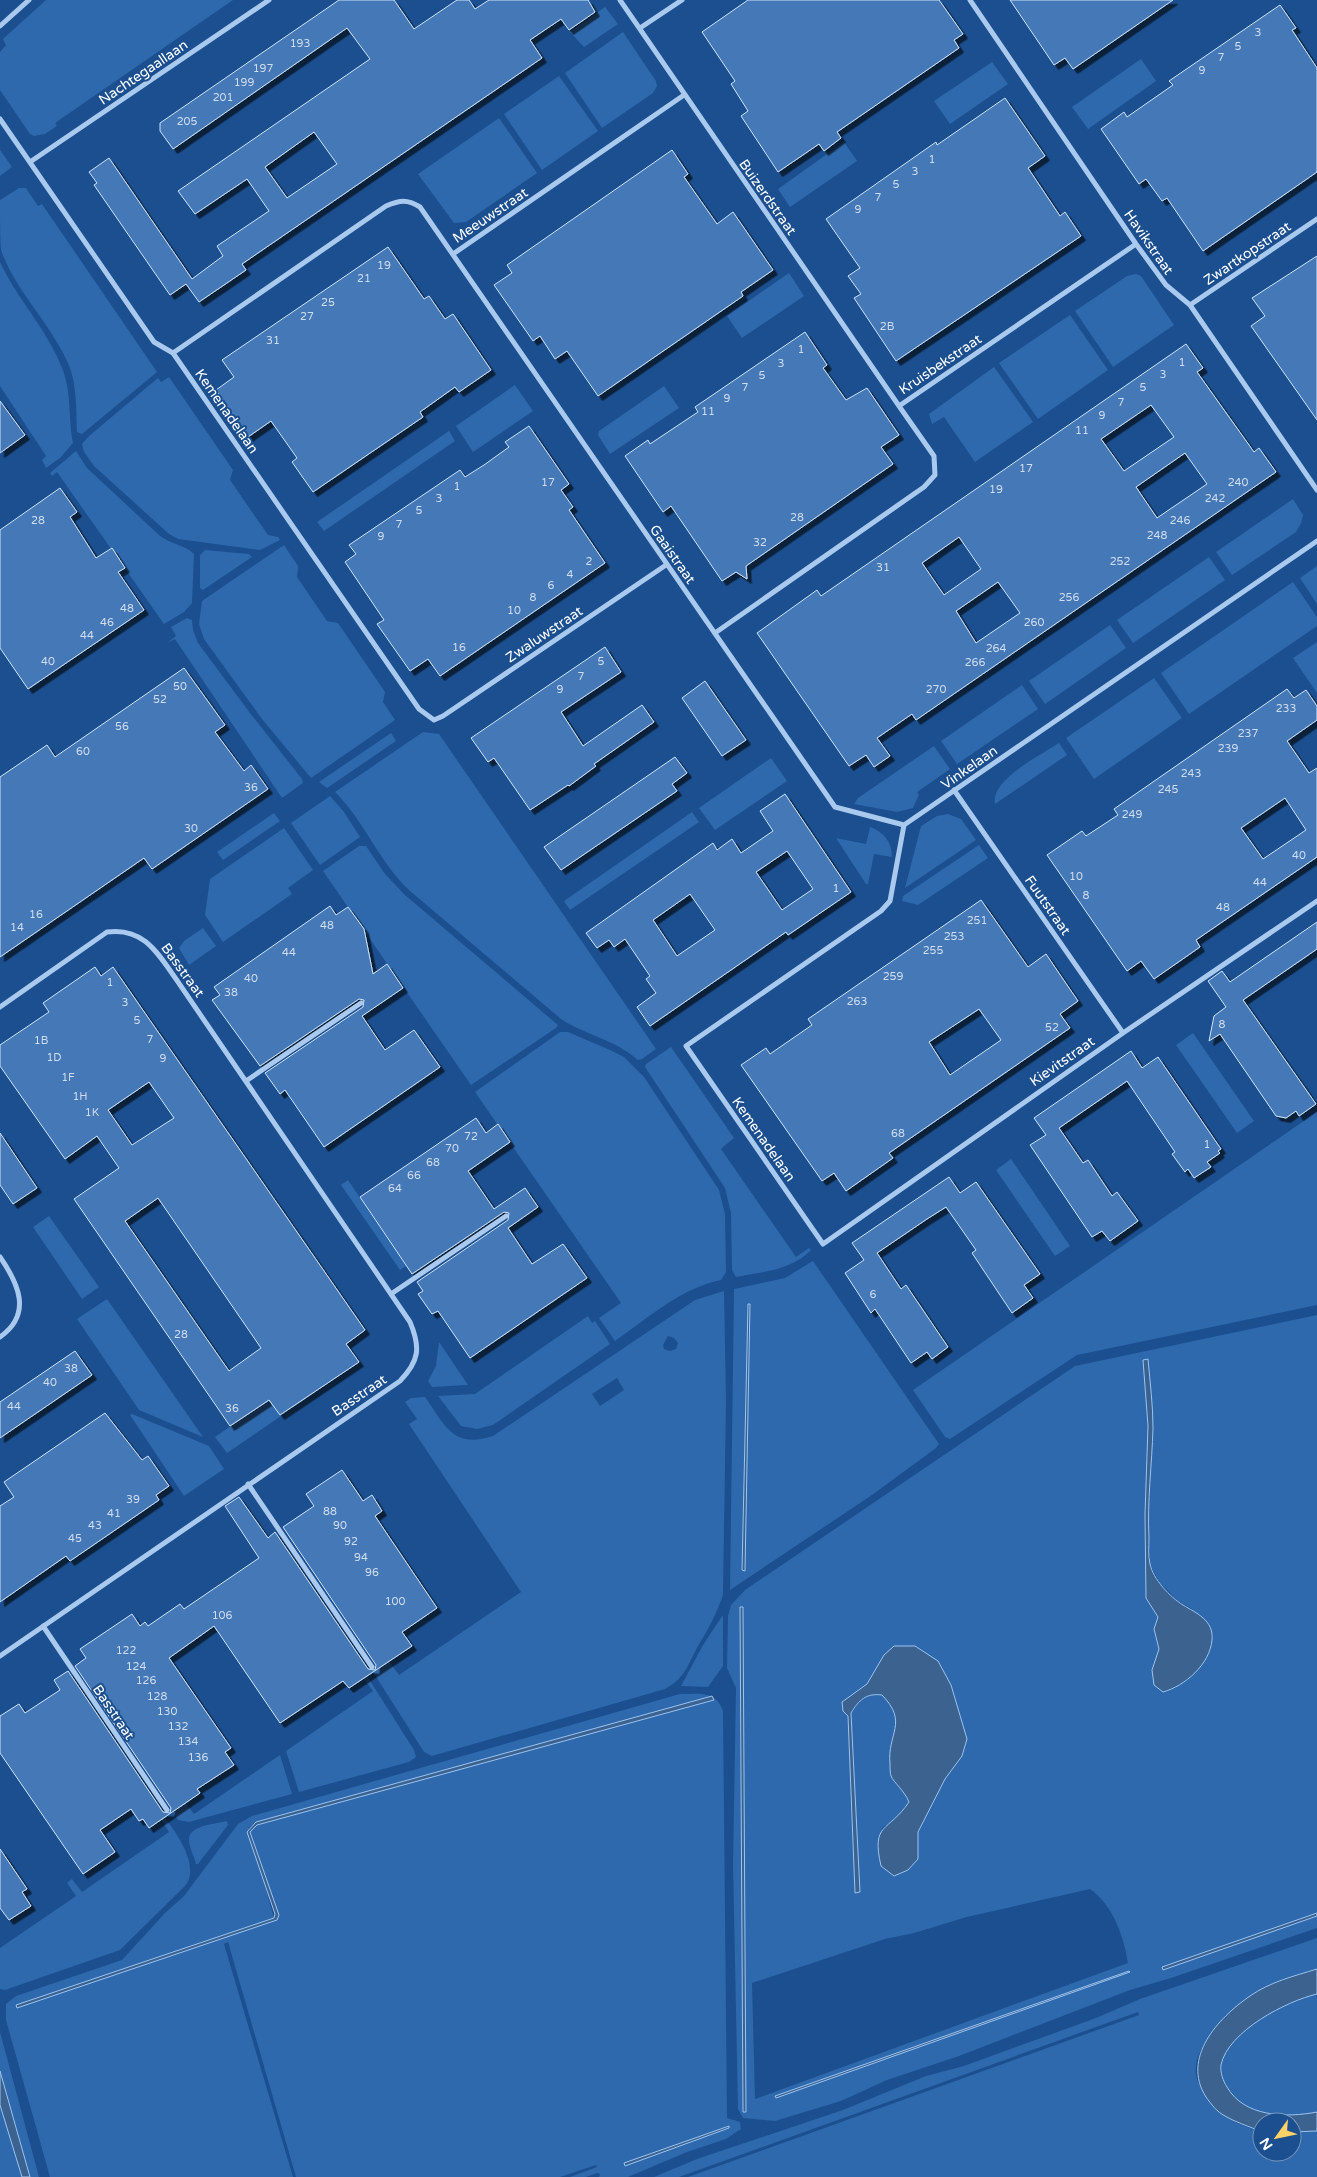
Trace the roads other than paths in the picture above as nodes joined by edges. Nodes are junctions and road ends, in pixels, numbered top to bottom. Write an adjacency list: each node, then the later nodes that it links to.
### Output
1 (29, 0): 6 (street)
2 (269, 0): 10 (street, Nachtegaallaan)
3 (620, 0): 7 (street, Buizerdstraat)
4 (682, 0): 7 (street)
5 (970, 0): 12 (street, Havikstraat)
6 (0, 26)
7 (640, 28): 8 (street, Buizerdstraat)
8 (684, 96): 13 (street, Meeuwstraat); 16 (street, Buizerdstraat)
9 (0, 118): 10 (street, Kemenadelaan)
10 (30, 162): 15 (street, Kemenadelaan)
11 (1317, 218): 14 (street, Zwartkopstraat)
12 (1136, 244): 14 (street, Havikstraat); 16 (street, Kruisbekstraat)
13 (453, 254): 15 (street, Meeuwstraat); 19 (street, Gaaistraat)
14 (1190, 305): 17 (street, Havikstraat)
15 (173, 353): 21 (street, Kemenadelaan)
16 (899, 406): 20 (street, Kruisbekstraat)
17 (1317, 490)
18 (1317, 541): 22 (street, Vinkelaan)
19 (666, 565): 20 (street, Gaaistraat); 21 (street, Zwaluwstraat)
20 (715, 633): 23 (street, Gaaistraat)
21 (434, 720)
22 (954, 790): 23 (street, Vinkelaan); 27 (street, Fuutstraat)
23 (904, 825): 30 (street, Kemenadelaan)
24 (1317, 901): 27 (street, Kievitstraat)
25 (361, 1003): 28 (street)
26 (0, 1007): 28 (street, Basstraat)
27 (1123, 1033): 30 (street, Kievitstraat)
28 (246, 1081): 32 (street, Basstraat)
29 (506, 1216): 32 (street)
30 (823, 1244)
31 (0, 1257): 33 (street)
32 (391, 1294): 34 (street, Basstraat)
33 (0, 1336)
34 (248, 1484): 35 (street, Basstraat); 37 (street)
35 (43, 1626): 36 (street, Basstraat); 38 (street, Basstraat)
36 (0, 1656)
37 (372, 1667)
38 (167, 1810)

